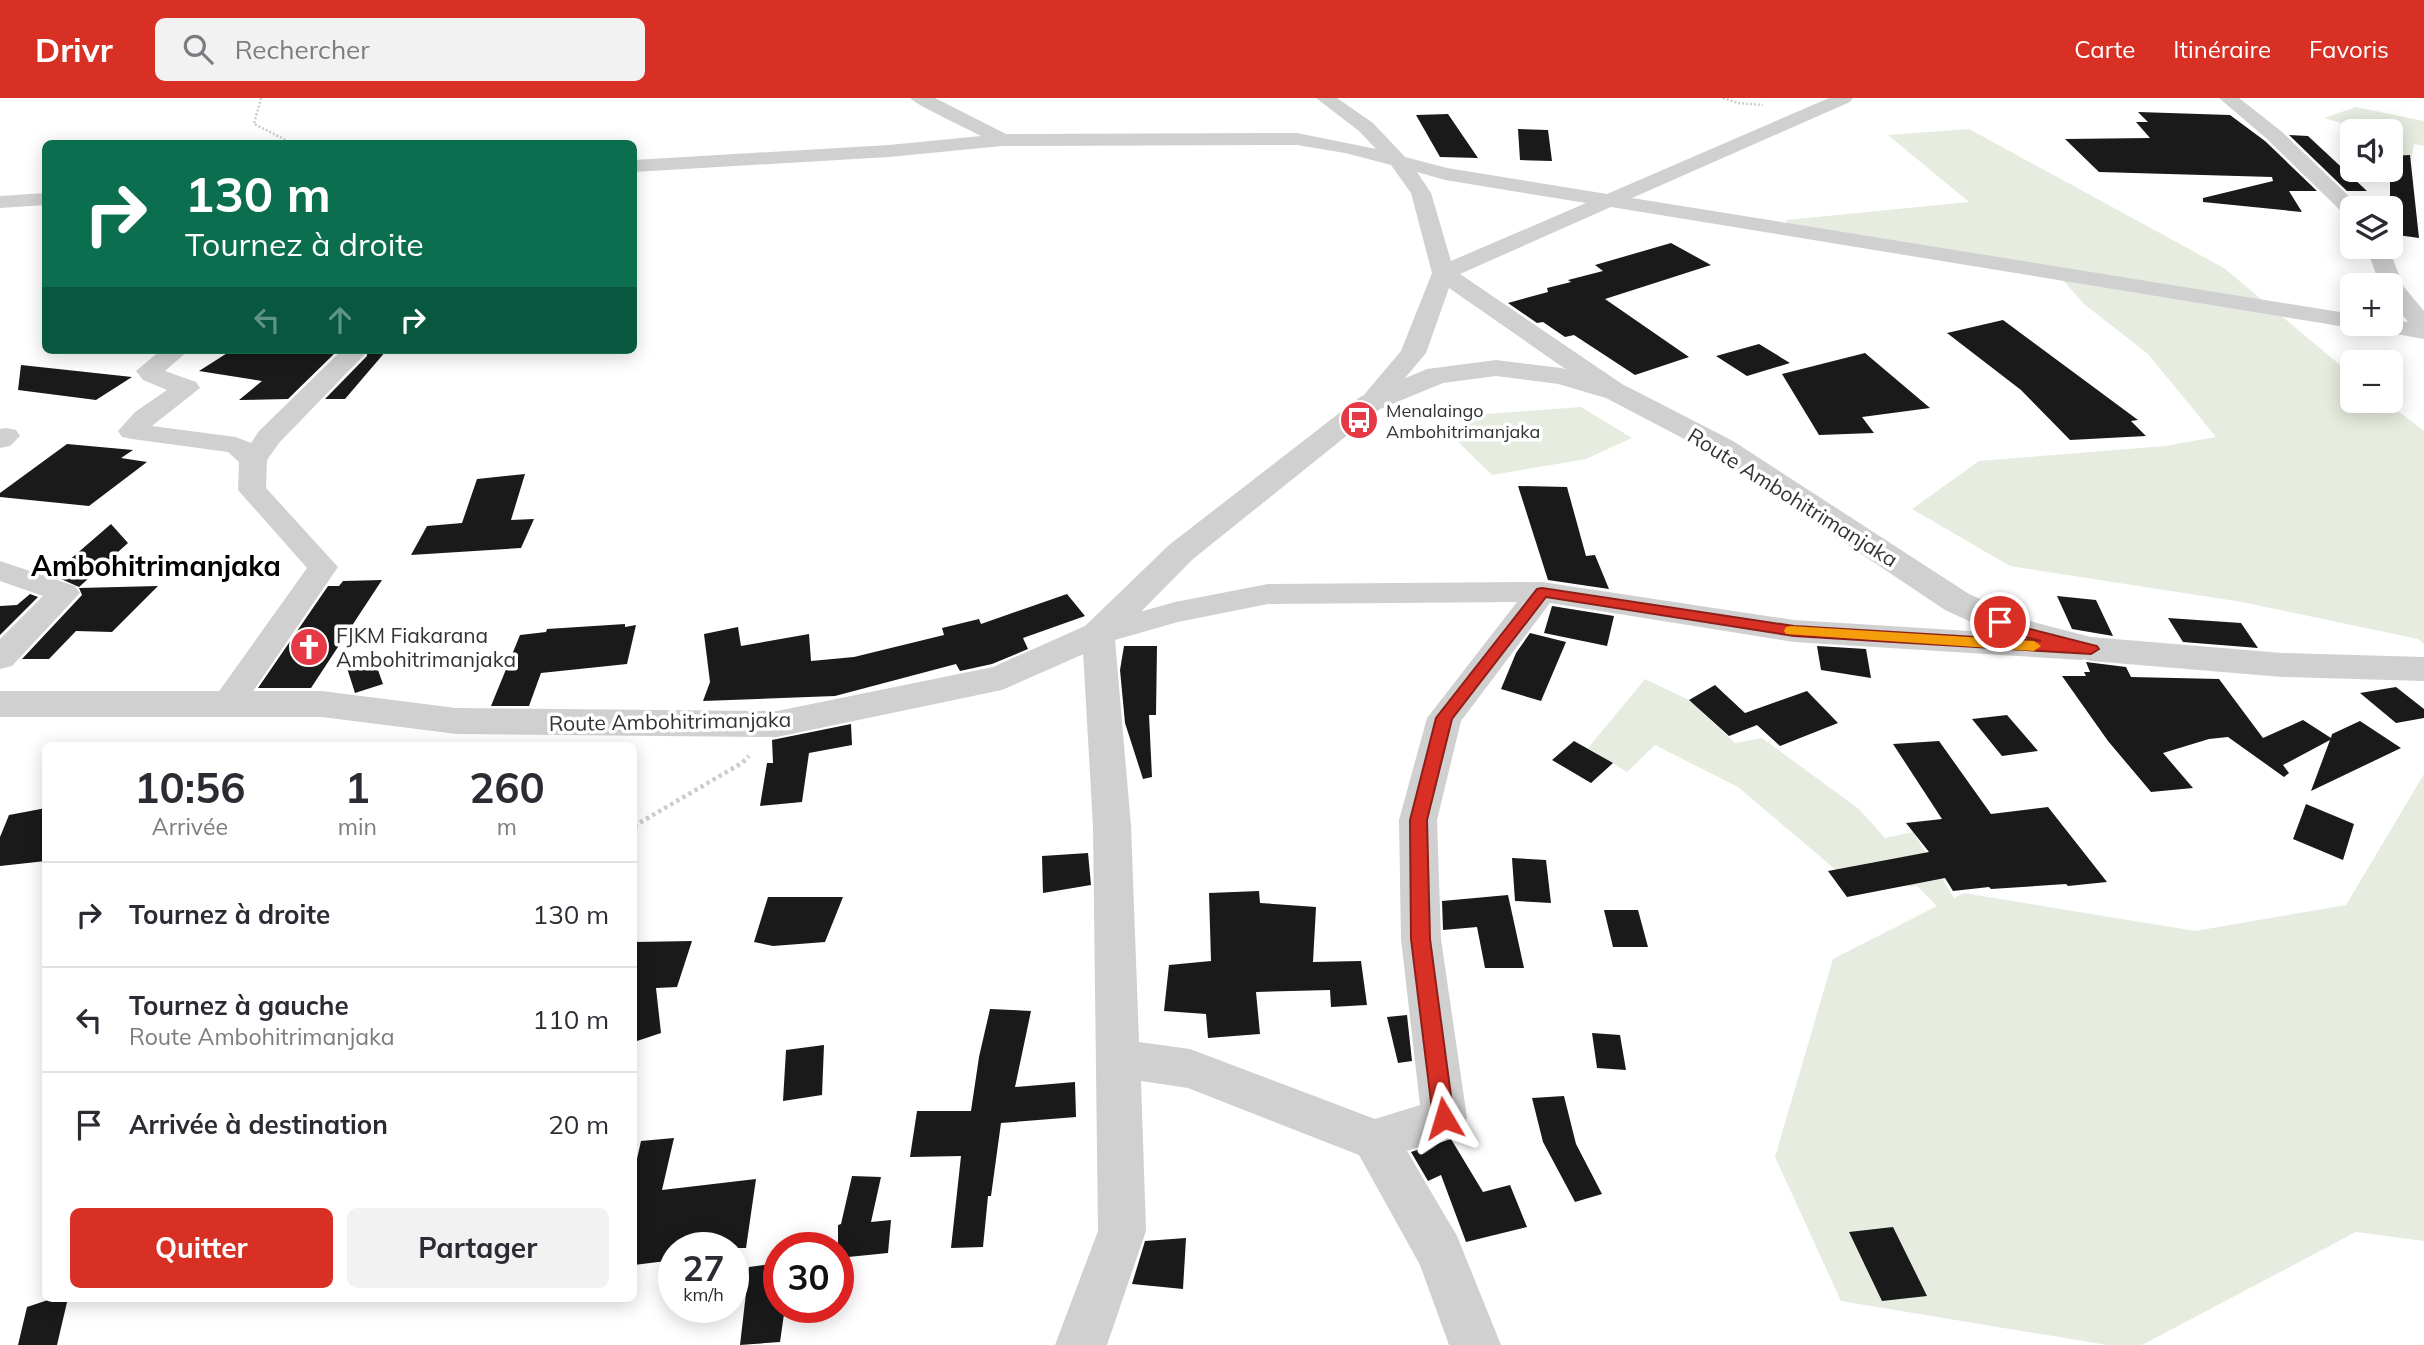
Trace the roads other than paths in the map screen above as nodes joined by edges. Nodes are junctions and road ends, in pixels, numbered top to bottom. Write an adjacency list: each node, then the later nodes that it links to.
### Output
1 (919, 98): 5 (street)
2 (1325, 98): 6 (street)
3 (1844, 98): 10 (street)
4 (2228, 98): 9 (street)
5 (1002, 141): 6 (street); 7 (street)
6 (1398, 162): 10 (street); 13 (street)
7 (637, 166)
8 (42, 199): 11 (street)
9 (2340, 199)
10 (1606, 200): 13 (street); 14 (street)
11 (0, 202)
12 (2382, 259): 15 (street)
13 (1443, 273): 20 (street); 21 (street)
14 (2340, 319)
15 (2424, 327)
16 (2403, 329): 17 (street)
17 (2424, 332)
18 (172, 354): 22 (street)
19 (352, 354): 22 (street)
20 (1616, 392): 21 (street, Route Ambohitrimanjaka); 26 (street, Route Ambohitrimanjaka)
21 (1370, 403): 25 (street, Route Ambohitrimanjaka)
22 (253, 460): 30 (street)
23 (0, 570): 27 (street)
24 (1542, 592): 25 (street); 26 (street); 32 (street)
25 (1098, 634): 30 (street, Route Ambohitrimanjaka); 31 (street)
26 (2091, 649): 28 (street, Route Ambohitrimanjaka)
27 (0, 658)
28 (2424, 669)
29 (0, 704): 30 (street, Route Ambohitrimanjaka)
30 (227, 704)
31 (1118, 1058): 32 (street); 33 (street)
32 (1375, 1140): 34 (street)
33 (1081, 1345)
34 (1475, 1345)

